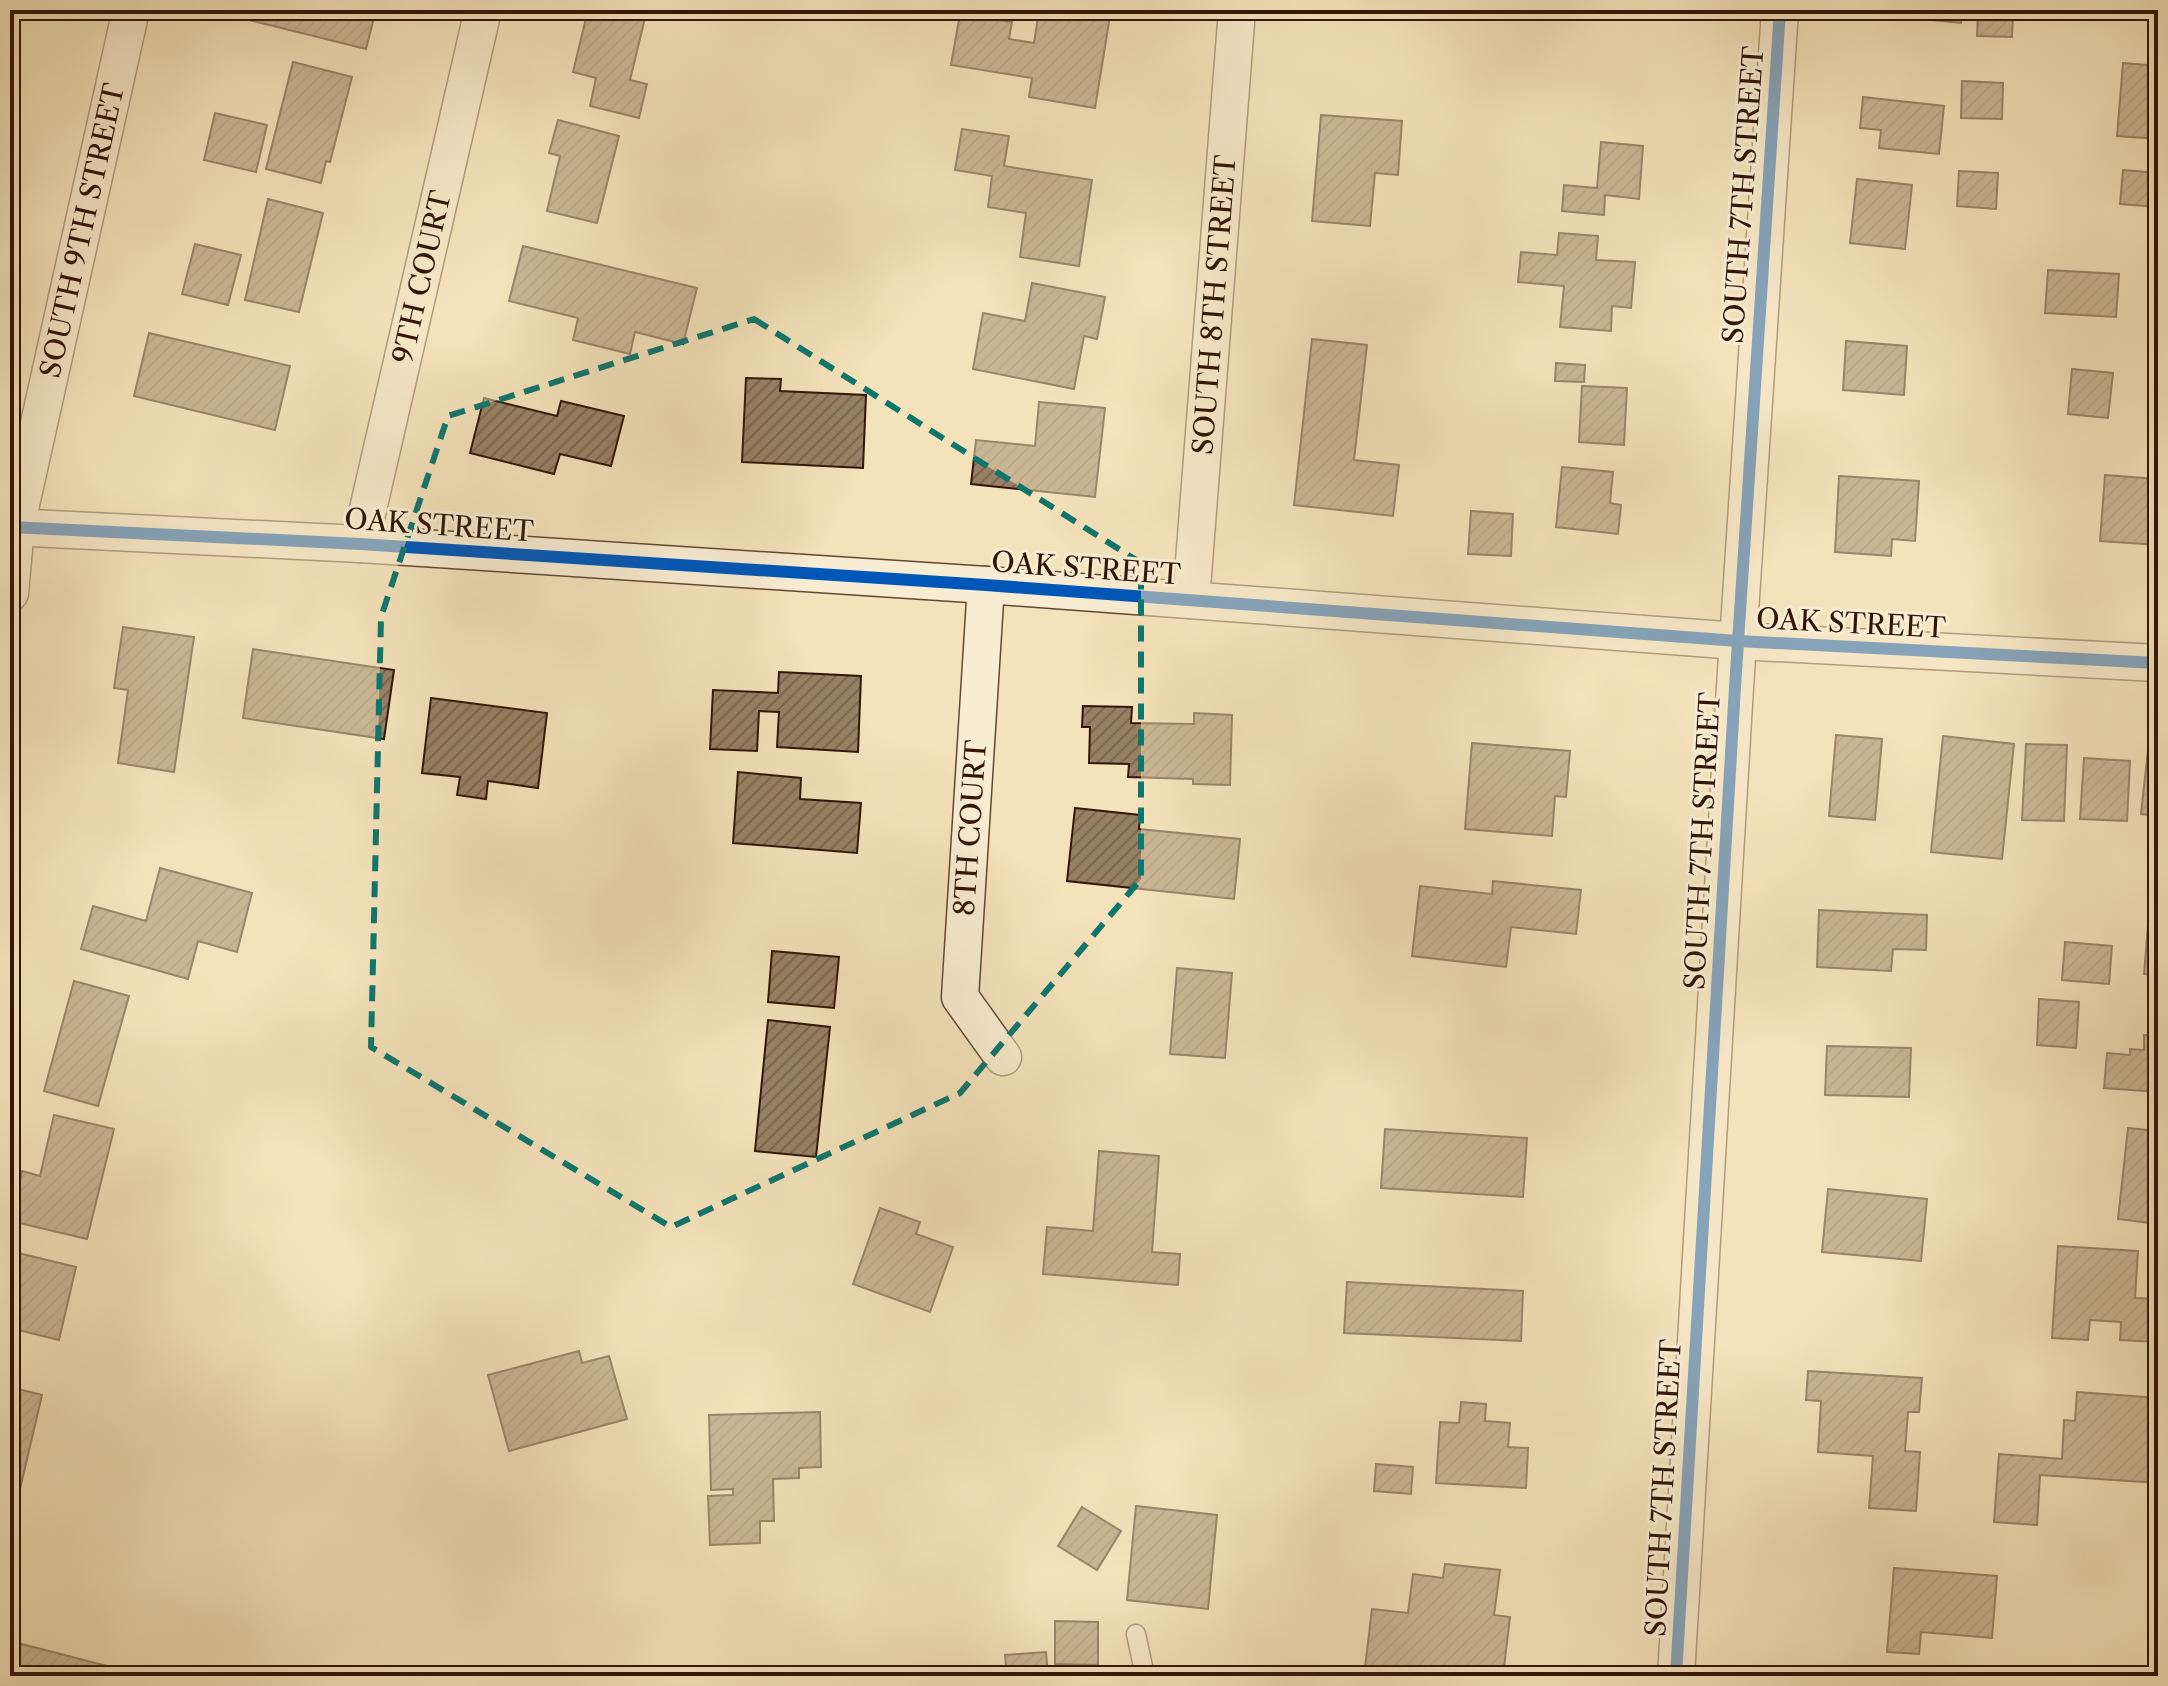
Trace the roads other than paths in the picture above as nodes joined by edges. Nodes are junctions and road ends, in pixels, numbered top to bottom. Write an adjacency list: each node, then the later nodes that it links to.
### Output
1 (131, 10): 5 (street, SOUTH 9TH STREET)
2 (483, 10): 6 (street, 9TH COURT)
3 (1237, 10): 9 (street, SOUTH 8TH STREET)
4 (1780, 10): 10 (street, SOUTH 7TH STREET)
5 (13, 527): 6 (street, OAK STREET); 8 (street, SOUTH 9TH STREET)
6 (360, 544): 7 (street, OAK STREET)
7 (986, 585): 9 (street, OAK STREET); 12 (street, 8TH COURT)
8 (10, 593)
9 (1191, 600): 10 (street, OAK STREET)
10 (1738, 641): 11 (street, OAK STREET); 15 (street, SOUTH 7TH STREET)
11 (2158, 663)
12 (1003, 1057)
13 (1136, 1634): 14 (lane)
14 (1145, 1676)
15 (1676, 1676)

